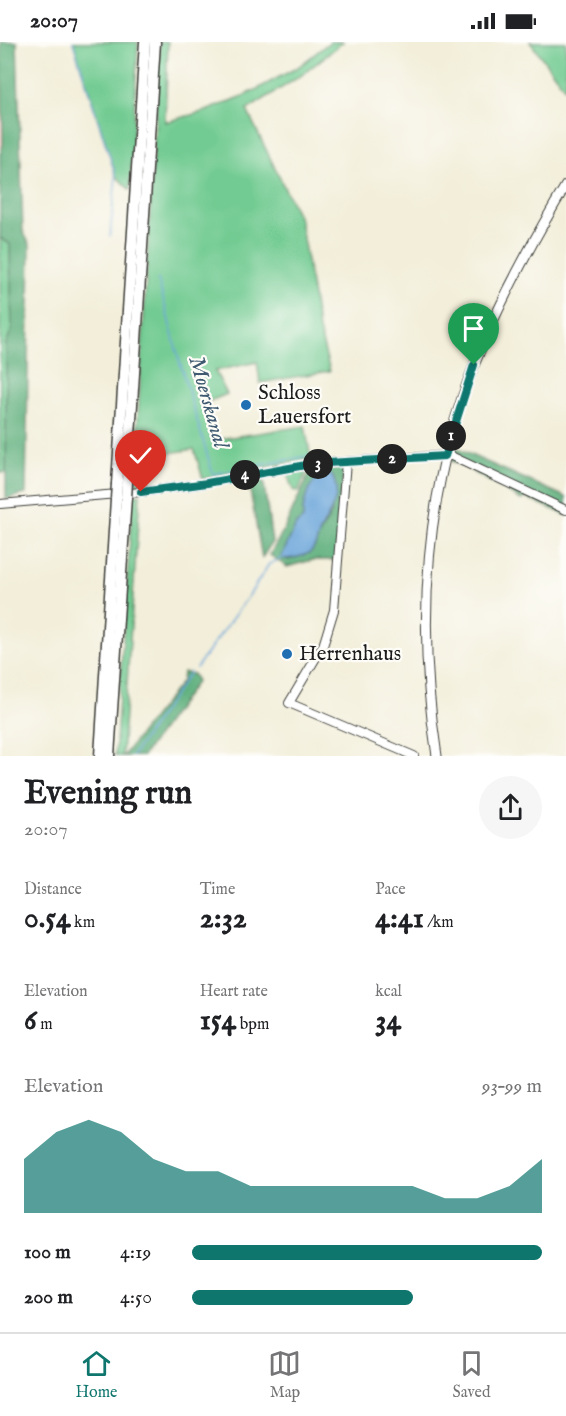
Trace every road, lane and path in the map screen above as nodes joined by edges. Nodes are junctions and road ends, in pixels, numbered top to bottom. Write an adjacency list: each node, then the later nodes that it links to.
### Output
1 (145, 42): 6 (highway)
2 (154, 42): 6 (highway)
3 (566, 185): 4 (main road)
4 (445, 456): 5 (street); 9 (street); 13 (main road)
5 (346, 462): 8 (street); 12 (street)
6 (122, 484): 7 (highway, bridge)
7 (121, 498): 10 (highway); 11 (highway)
8 (0, 504)
9 (566, 510)
10 (100, 756)
11 (109, 756)
12 (414, 756)
13 (437, 756)

